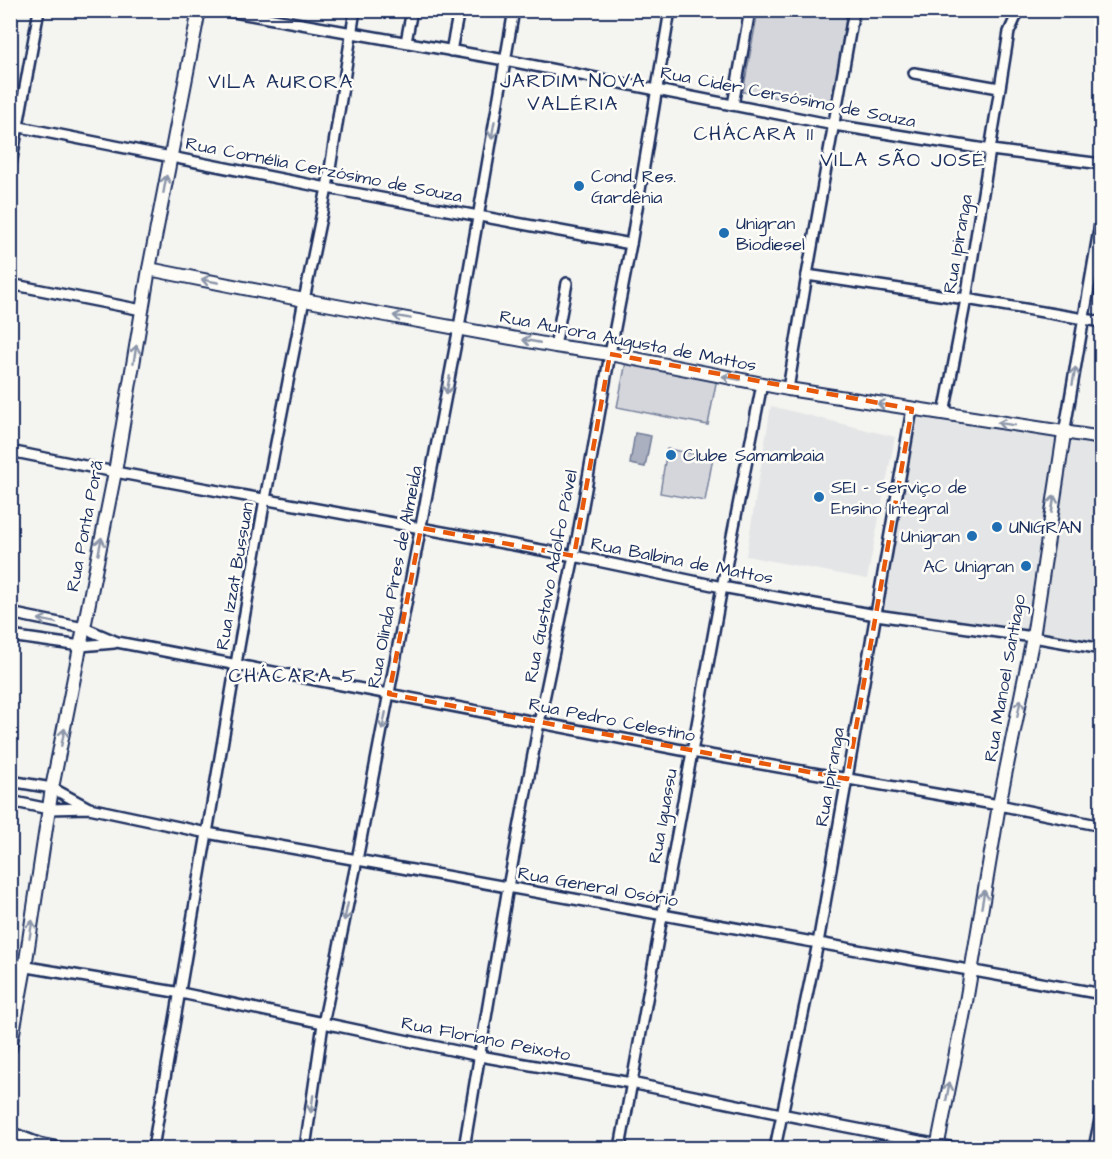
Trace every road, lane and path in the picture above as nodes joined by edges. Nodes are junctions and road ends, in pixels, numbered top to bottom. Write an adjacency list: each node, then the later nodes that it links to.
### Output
1 (39, 10): 21 (street)
2 (198, 10): 23 (street, Rua Ponta Porã)
3 (222, 10): 12 (street, Rua Cider Cersósimo de Souza)
4 (355, 10): 12 (street, Rua Izzat Bussuan)
5 (412, 10): 13 (street)
6 (459, 10): 14 (street)
7 (514, 10): 15 (street, Rua Olinda Pires de Almeida)
8 (670, 10): 18 (street, Rua Gustavo Adolfo Pável)
9 (750, 10): 19 (street)
10 (854, 10): 20 (street)
11 (1019, 11): 17 (street, Rua Ipiranga)
12 (351, 33): 13 (street, Rua Cider Cersósimo de Souza); 26 (street, Rua Izzat Bussuan)
13 (406, 42): 14 (street, Rua Cider Cersósimo de Souza)
14 (451, 51): 15 (street, Rua Cider Cersósimo de Souza)
15 (505, 60): 18 (street, Rua Cider Cersósimo de Souza); 28 (street, Rua Olinda Pires de Almeida, one-way to 28)
16 (914, 73): 17 (street)
17 (999, 88): 22 (street, Rua Ipiranga)
18 (656, 89): 19 (street, Rua Cider Cersósimo de Souza); 29 (street, Rua Gustavo Adolfo Pável)
19 (733, 105): 20 (street, Rua Cider Cersósimo de Souza)
20 (834, 125): 22 (street, Rua Cider Cersósimo de Souza); 31 (street)
21 (14, 126): 23 (street, Rua Cornélia Cerzósimo de Souza); 25 (street)
22 (991, 150): 24 (street, Rua Cider Cersósimo de Souza); 34 (street, Rua Ipiranga)
23 (170, 157): 26 (street, Rua Cornélia Cerzósimo de Souza); 30 (street, Rua Ponta Porã, one-way to 23)
24 (1101, 164)
25 (10, 170)
26 (327, 188): 28 (street, Rua Cornélia Cerzósimo de Souza); 35 (street, Rua Izzat Bussuan)
27 (1101, 212): 37 (street, Rua Manoel Santiago)
28 (479, 216): 29 (street, Rua Cornélia Cerzósimo de Souza); 39 (street, Rua Olinda Pires de Almeida)
29 (631, 244): 41 (street, Rua Gustavo Adolfo Pável)
30 (149, 269): 35 (street, Rua Aurora Augusta de Mattos, one-way to 30); 36 (street, Rua Ponta Porã)
31 (807, 275): 34 (street); 43 (street)
32 (567, 283): 40 (street)
33 (10, 284): 36 (street)
34 (966, 299): 37 (street); 45 (street, Rua Ipiranga)
35 (304, 300): 39 (street, Rua Aurora Augusta de Mattos, one-way to 35); 50 (street, Rua Izzat Bussuan)
36 (142, 310): 49 (street, Rua Ponta Porã, one-way to 36)
37 (1083, 320): 38 (street); 46 (street, Rua Manoel Santiago, one-way to 37)
38 (1101, 322)
39 (459, 327): 40 (street, Rua Aurora Augusta de Mattos, one-way to 39); 51 (street, Rua Olinda Pires de Almeida, one-way to 51)
40 (555, 346): 41 (street, Rua Aurora Augusta de Mattos)
41 (610, 354): 42 (street, Rua Aurora Augusta de Mattos, one-way to 41); 52 (street, Rua Gustavo Adolfo Pável)
42 (762, 384): 43 (street, Rua Aurora Augusta de Mattos); 53 (street, Rua Iguassu)
43 (788, 389): 44 (street, Rua Aurora Augusta de Mattos, one-way to 43)
44 (912, 409): 45 (street, Rua Aurora Augusta de Mattos); 55 (street, Rua Ipiranga)
45 (944, 414): 46 (street, Rua Aurora Augusta de Mattos, one-way to 45)
46 (1064, 434): 47 (street, Rua Aurora Augusta de Mattos); 58 (street, Rua Manoel Santiago, one-way to 46)
47 (1101, 438)
48 (10, 451): 49 (street, Rua Balbina de Mattos)
49 (115, 472): 50 (street, Rua Balbina de Mattos); 56 (street, Rua Ponta Porã, one-way to 49)
50 (266, 499): 51 (street, Rua Balbina de Mattos); 62 (street, Rua Izzat Bussuan)
51 (421, 528): 52 (street, Rua Balbina de Mattos); 63 (street, Rua Olinda Pires de Almeida)
52 (574, 556): 53 (street, Rua Balbina de Mattos); 64 (street, Rua Gustavo Adolfo Pável)
53 (722, 587): 55 (street, Rua Balbina de Mattos); 65 (street, Rua Iguassu)
54 (10, 613): 56 (street, Rua Pedro Celestino, one-way to 54)
55 (876, 615): 58 (street, Rua Balbina de Mattos); 66 (street, Rua Ipiranga)
56 (84, 628): 59 (street, Rua Pedro Celestino); 60 (street, Rua Ponta Porã)
57 (10, 636): 60 (street, Rua Pedro Celestino)
58 (1033, 637): 61 (street, Rua Balbina de Mattos); 70 (street, Rua Manoel Santiago, one-way to 58)
59 (117, 642): 60 (street, Rua Pedro Celestino); 62 (street, Rua Pedro Celestino)
60 (81, 646): 68 (street, Rua Ponta Porã, one-way to 60)
61 (1101, 649)
62 (236, 664): 63 (street, Rua Pedro Celestino); 74 (street, Rua Izzat Bussuan)
63 (389, 694): 64 (street, Rua Pedro Celestino); 75 (street, Rua Olinda Pires de Almeida, one-way to 75)
64 (539, 723): 65 (street, Rua Pedro Celestino); 76 (street, Rua Gustavo Adolfo Pável)
65 (692, 752): 66 (street, Rua Pedro Celestino); 77 (street, Rua Iguassu)
66 (846, 779): 70 (street, Rua Pedro Celestino); 78 (street, Rua Ipiranga)
67 (10, 781): 68 (street, Rua General Osório)
68 (52, 788): 71 (street, Rua General Osório); 72 (street, Rua Ponta Porã)
69 (10, 801): 72 (street, Rua General Osório)
70 (999, 805): 73 (street, Rua Pedro Celestino); 81 (street, Rua Manoel Santiago, one-way to 70)
71 (89, 808): 72 (street, Rua General Osório); 74 (street, Rua General Osório)
72 (49, 809): 80 (street, Rua Ponta Porã, one-way to 72)
73 (1101, 826)
74 (207, 833): 75 (street, Rua General Osório); 82 (street, Rua Izzat Bussuan)
75 (357, 860): 76 (street, Rua General Osório); 84 (street, Rua Olinda Pires de Almeida, one-way to 84)
76 (508, 887): 77 (street, Rua General Osório); 86 (street, Rua Gustavo Adolfo Pável)
77 (662, 915): 78 (street, Rua General Osório); 87 (street, Rua Iguassu)
78 (818, 943): 81 (street, Rua General Osório); 89 (street, Rua Ipiranga)
79 (10, 964): 80 (street, Rua Floriano Peixoto)
80 (25, 967): 82 (street, Rua Floriano Peixoto); 85 (street, Rua Ponta Porã)
81 (971, 970): 83 (street, Rua General Osório); 93 (street, Rua Manoel Santiago, one-way to 81)
82 (180, 993): 84 (street, Rua Floriano Peixoto); 95 (street, Rua Izzat Bussuan)
83 (1101, 994)
84 (323, 1024): 86 (street, Rua Floriano Peixoto); 96 (street, Rua Olinda Pires de Almeida, one-way to 96)
85 (10, 1049)
86 (480, 1056): 87 (street, Rua Floriano Peixoto); 97 (street, Rua Gustavo Adolfo Pável)
87 (632, 1083): 89 (street, Rua Floriano Peixoto); 98 (street, Rua Iguassu)
88 (1101, 1110): 101 (street)
89 (781, 1114): 93 (street, Rua Floriano Peixoto); 99 (street, Rua Ipiranga)
90 (10, 1132): 91 (street)
91 (41, 1144): 92 (street); 94 (street)
92 (10, 1146)
93 (937, 1147): 100 (street, Rua Floriano Peixoto)
94 (62, 1149)
95 (153, 1149)
96 (305, 1149)
97 (464, 1149)
98 (620, 1149)
99 (775, 1149)
100 (955, 1149)
101 (1094, 1149)

